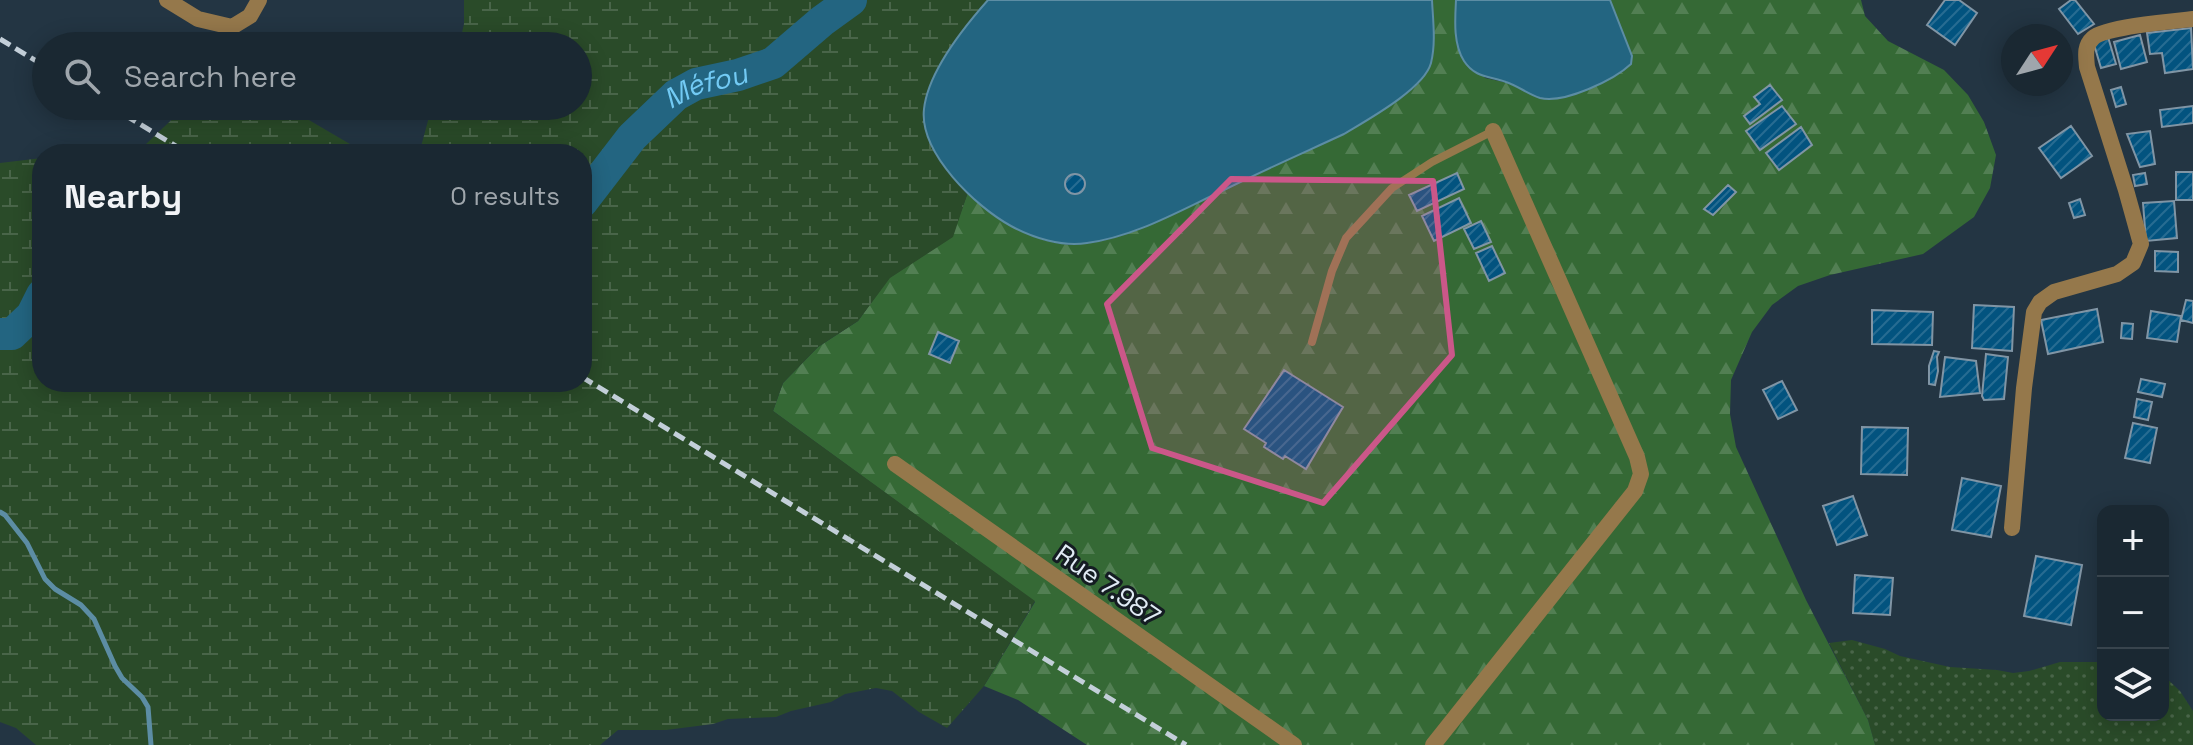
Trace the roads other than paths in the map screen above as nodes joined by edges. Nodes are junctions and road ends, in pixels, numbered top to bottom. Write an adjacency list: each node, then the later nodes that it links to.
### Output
1 (167, 0): 2 (street)
2 (259, 0)
3 (2193, 19): 7 (street)
4 (1493, 131): 5 (lane); 9 (street)
5 (1312, 342)
6 (895, 464): 8 (street, Rue 7.987)
7 (2012, 528)
8 (1294, 745)
9 (1433, 745)

